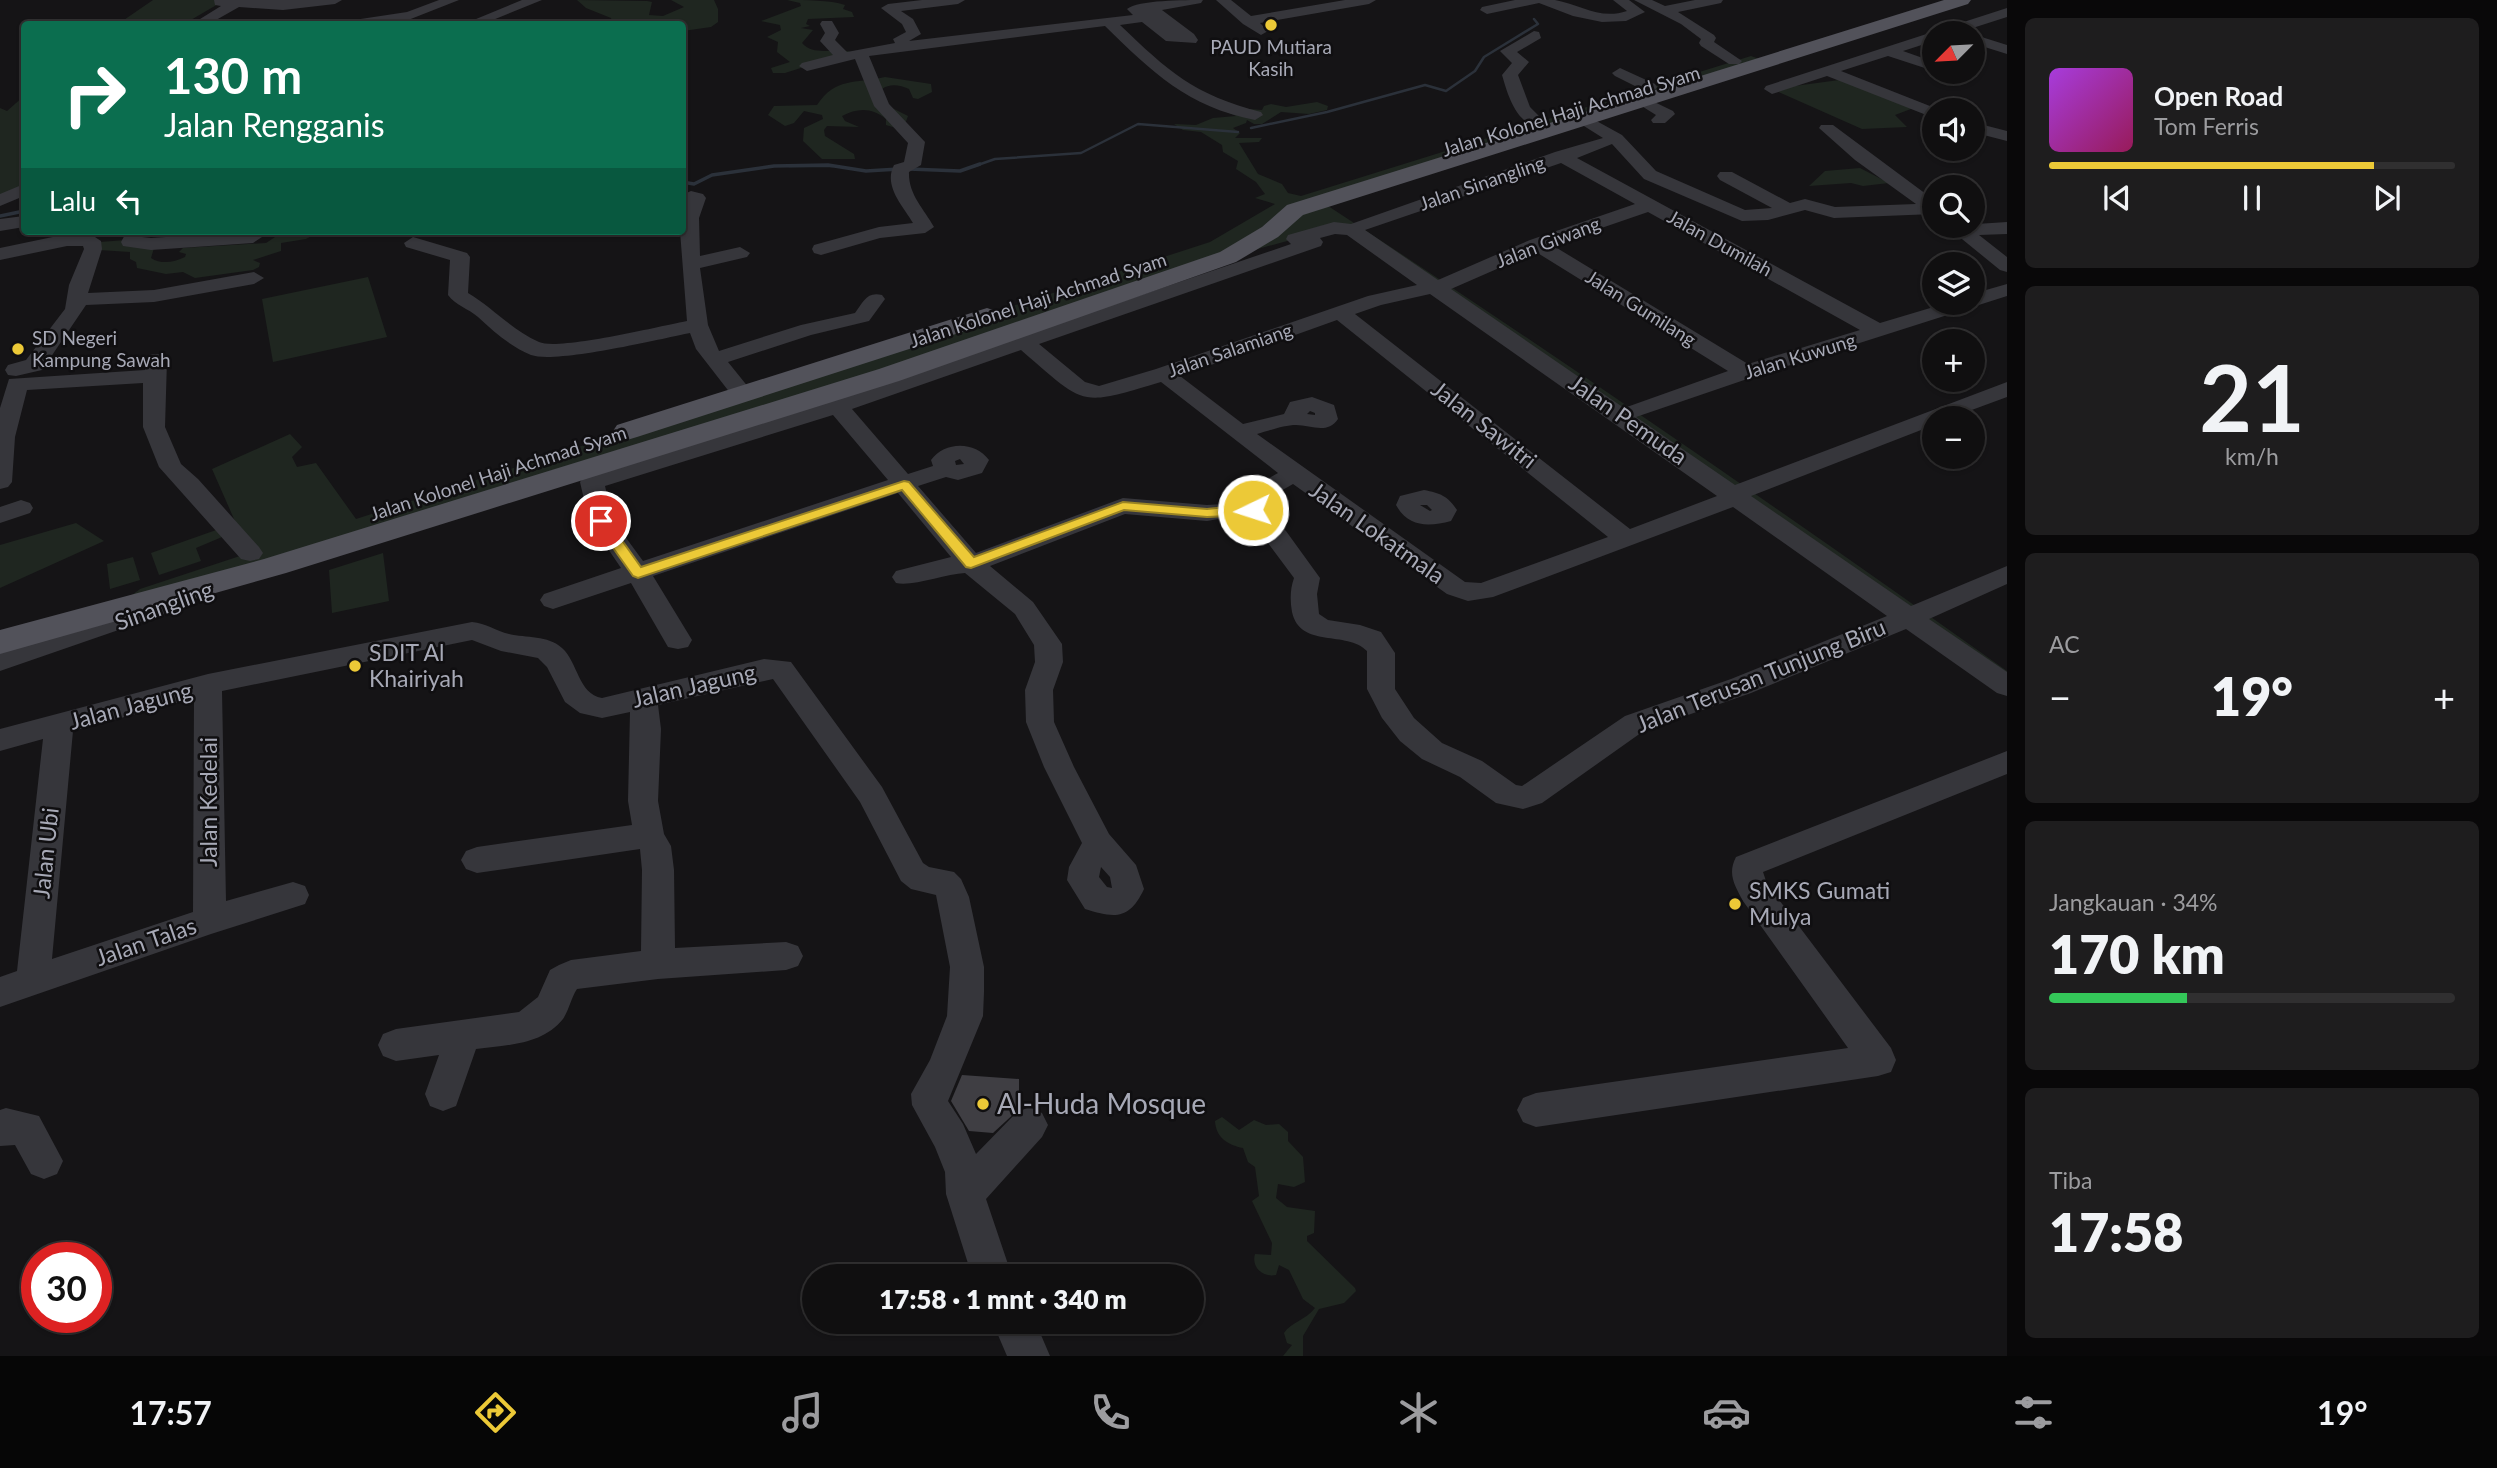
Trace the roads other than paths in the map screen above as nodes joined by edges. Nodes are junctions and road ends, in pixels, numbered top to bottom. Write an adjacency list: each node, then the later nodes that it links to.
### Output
1 (298, 0): 18 (street)
2 (335, 0): 18 (street)
3 (452, 0): 23 (street)
4 (535, 0): 29 (street)
5 (958, 0): 17 (street)
6 (1196, 0): 30 (street)
7 (1223, 0): 31 (street)
8 (1370, 0): 31 (street)
9 (1535, 0): 20 (street)
10 (1545, 0): 11 (street)
11 (1620, 0)
12 (1641, 0): 21 (street)
13 (1716, 0): 21 (street)
14 (1930, 0): 44 (main road, Jalan Kolonel Haji Achmad Syam)
15 (1962, 0): 44 (main road)
16 (230, 2): 18 (street); 25 (street); 26 (street)
17 (905, 3): 39 (street)
18 (283, 6): 24 (street)
19 (1077, 8): 33 (street)
20 (1487, 10)
21 (1665, 10): 44 (street)
22 (2007, 12): 32 (street)
23 (410, 14): 27 (street); 28 (street)
24 (267, 17)
25 (190, 21)
26 (203, 21)
27 (371, 21)
28 (393, 21)
29 (480, 21)
30 (1108, 21): 33 (street); 52 (street)
31 (1248, 21): 35 (street)
32 (1981, 21)
33 (1091, 22): 39 (street)
34 (827, 24): 43 (street)
35 (1263, 32)
36 (1534, 35): 55 (street)
37 (1922, 40): 41 (street)
38 (1985, 42): 40 (street)
39 (904, 46): 42 (street)
40 (2007, 50)
41 (1889, 51): 45 (street); 47 (street)
42 (860, 53): 43 (street); 85 (street)
43 (843, 55): 46 (street)
44 (1750, 61): 50 (main road, Jalan Kolonel Haji Achmad Syam)
45 (1922, 63)
46 (807, 66)
47 (1827, 71): 49 (street); 51 (street)
48 (1620, 73): 50 (street)
49 (1772, 89)
50 (1645, 94): 53 (main road, Jalan Kolonel Haji Achmad Syam); 54 (street); 55 (main road, Jalan Kolonel Haji Achmad Syam)
51 (1922, 108)
52 (1255, 115)
53 (1582, 118): 61 (main road, Jalan Kolonel Haji Achmad Syam); 71 (street)
54 (1659, 120)
55 (1537, 122): 61 (main road, Jalan Kolonel Haji Achmad Syam)
56 (1828, 128): 65 (street)
57 (1985, 130): 58 (street)
58 (2007, 135)
59 (1604, 143): 60 (street, Jalan Sinangling)
60 (1561, 156): 67 (street, Jalan Dumilah); 75 (street, Jalan Sinangling)
61 (1431, 161): 66 (main road, Jalan Kolonel Haji Achmad Syam); 70 (main road, Jalan Kolonel Haji Achmad Syam)
62 (1726, 176): 71 (street)
63 (16, 196): 69 (street)
64 (691, 196): 88 (street)
65 (1922, 200)
66 (1322, 201): 75 (street, Jalan Pemuda); 83 (main road, Jalan Kolonel Haji Achmad Syam)
67 (1650, 205): 72 (street, Jalan Giwang); 99 (street, Jalan Dumilah)
68 (1922, 209): 71 (street)
69 (0, 210)
70 (1265, 210)
71 (1790, 210)
72 (1629, 211): 84 (street, Jalan Giwang); 99 (street, Jalan Dumilah)
73 (21, 222): 74 (street)
74 (0, 225)
75 (1359, 226): 91 (street, Jalan Pemuda)
76 (1985, 228): 77 (street)
77 (2007, 228)
78 (134, 235): 79 (street)
79 (253, 237)
80 (1971, 238): 89 (street)
81 (1314, 242): 100 (street)
82 (412, 243): 98 (street)
83 (1229, 244): 91 (street, Jalan Pemuda); 106 (main road, Jalan Kolonel Haji Achmad Syam); 110 (main road, Jalan Kolonel Haji Achmad Syam)
84 (1537, 244): 91 (street, Jalan Giwang); 102 (street, Jalan Gumilang)
85 (821, 250)
86 (740, 253): 88 (street)
87 (0, 254): 94 (street)
88 (690, 264): 98 (street)
89 (2007, 265)
90 (254, 278): 94 (street)
91 (1442, 285): 96 (street, Jalan Salamiang); 108 (street, Jalan Pemuda); 116 (street, Jalan Pemuda)
92 (2007, 290): 93 (street)
93 (1985, 297)
94 (77, 299): 103 (street)
95 (875, 299): 101 (street)
96 (1340, 312): 104 (street, Jalan Salamiang); 120 (street, Jalan Sawitri)
97 (1930, 315): 99 (street, Jalan Kuwung)
98 (698, 325): 101 (street)
99 (1868, 335): 102 (street, Jalan Kuwung)
100 (1026, 343): 104 (street, Jalan Salamiang); 107 (street)
101 (715, 359): 106 (street)
102 (1745, 372): 108 (street, Jalan Kuwung)
103 (11, 374): 114 (street); 121 (street)
104 (1164, 374): 111 (street, Jalan Lokatmala)
105 (2007, 390): 116 (street, Jalan Lokatmala)
106 (742, 393): 110 (main road, Jalan Kolonel Haji Achmad Syam)
107 (838, 406): 115 (street); 123 (street)
108 (1633, 411): 116 (street, Jalan Pemuda)
109 (1297, 418): 111 (street)
110 (698, 421): 121 (main road, Jalan Kolonel Haji Achmad Syam)
111 (1240, 431): 113 (street, Jalan Lokatmala)
112 (946, 468): 115 (street)
113 (1294, 474): 117 (street); 119 (street, Jalan Lokatmala)
114 (0, 482)
115 (904, 485): 122 (street); 123 (street)
116 (1741, 492): 120 (street, Jalan Lokatmala); 129 (street, Jalan Pemuda)
117 (1244, 504): 122 (street); 129 (street, Jalan Terusan Tunjung Biru)
118 (1422, 518): 119 (street)
119 (1384, 538): 120 (street, Jalan Lokatmala)
120 (1627, 538)
121 (262, 560): 126 (main road, Jalan Kolonel Haji Achmad Syam); 128 (main road); 131 (street, Sinangling)
122 (971, 564): 125 (street); 143 (street)
123 (638, 573): 127 (street); 132 (street)
124 (2007, 574): 129 (street, Jalan Terusan Tunjung Biru)
125 (905, 578)
126 (140, 589): 128 (main road); 130 (main road, Jalan Kolonel Haji Achmad Syam)
127 (553, 600)
128 (108, 613): 131 (main road)
129 (1916, 613): 135 (street, Jalan Pemuda); 137 (street, Jalan Pemuda)
130 (0, 629)
131 (74, 630): 133 (main road); 134 (street)
132 (678, 640)
133 (0, 642)
134 (0, 661)
135 (2007, 671)
136 (208, 684): 138 (street, Jalan Jagung); 139 (street, Jalan Jagung); 146 (street, Jalan Kedelai)
137 (2007, 686)
138 (643, 697): 142 (street); 158 (street, Jalan Jagung)
139 (59, 725): 140 (street, Jalan Jagung); 149 (street, Jalan Ubi)
140 (0, 740)
141 (2007, 762): 154 (street)
142 (649, 835): 144 (street); 148 (street)
143 (1098, 843)
144 (477, 860)
145 (293, 895): 146 (street, Jalan Talas)
146 (210, 920): 149 (street, Jalan Talas)
147 (786, 956): 148 (street)
148 (658, 964): 151 (street)
149 (33, 982): 150 (street, Jalan Talas)
150 (0, 992)
151 (463, 1036): 152 (street); 153 (street)
152 (396, 1045)
153 (443, 1094)
154 (1536, 1110)
155 (1029, 1125): 158 (street)
156 (0, 1128): 157 (street)
157 (44, 1161)
158 (965, 1194): 159 (street, Jalan Jagung)
159 (988, 1264)
160 (1019, 1334): 161 (street)
161 (1028, 1356)

